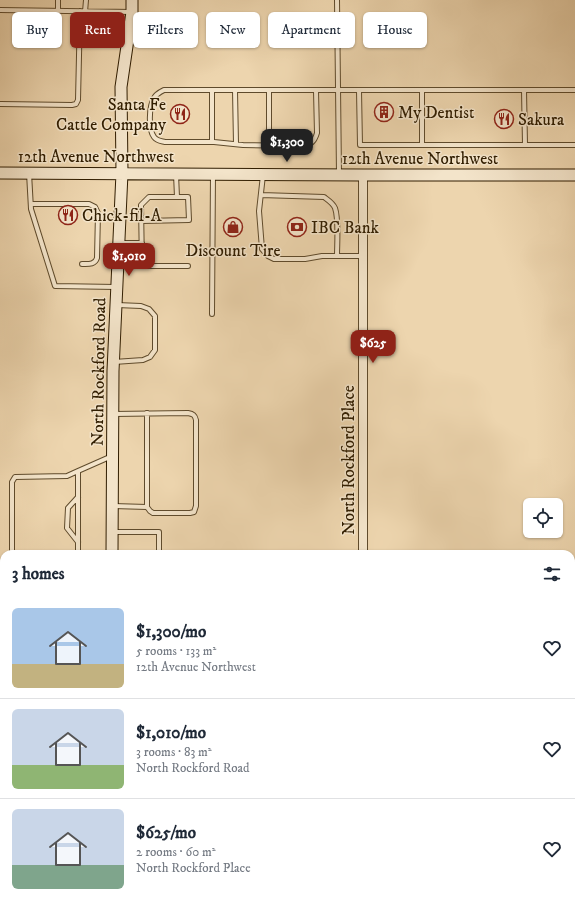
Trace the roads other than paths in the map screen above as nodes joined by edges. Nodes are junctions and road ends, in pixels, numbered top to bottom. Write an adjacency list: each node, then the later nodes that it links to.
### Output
1 (58, 0): 6 (lane)
2 (86, 0): 8 (lane)
3 (132, 0): 10 (main road, North Rockford Road)
4 (337, 0): 18 (lane)
5 (0, 10): 6 (lane)
6 (58, 11): 7 (lane)
7 (80, 11): 8 (lane); 20 (lane)
8 (85, 12)
9 (125, 12): 10 (lane)
10 (132, 12): 29 (main road, North Rockford Road)
11 (212, 90): 12 (lane); 21 (lane); 21 (lane)
12 (235, 90): 16 (lane); 22 (lane)
13 (422, 90): 14 (lane); 19 (lane); 24 (lane)
14 (524, 90): 15 (lane); 25 (lane)
15 (575, 90)
16 (269, 91): 17 (lane); 23 (lane)
17 (316, 91): 18 (lane); 23 (lane)
18 (338, 91): 19 (lane); 33 (lane)
19 (360, 91): 24 (lane)
20 (0, 104)
21 (212, 142): 22 (lane)
22 (236, 144): 23 (lane)
23 (269, 145)
24 (422, 145): 25 (lane)
25 (525, 145): 26 (lane)
26 (575, 145)
27 (0, 173): 28 (main road, 12th Avenue Northwest)
28 (29, 173): 29 (main road, 12th Avenue Northwest); 38 (lane)
29 (122, 173): 30 (main road, 12th Avenue Northwest); 40 (main road, North Rockford Road)
30 (176, 174): 31 (main road, 12th Avenue Northwest); 37 (lane)
31 (213, 174): 32 (main road, 12th Avenue Northwest); 48 (lane)
32 (263, 174): 33 (main road, 12th Avenue Northwest); 36 (lane)
33 (339, 175): 34 (main road, 12th Avenue Northwest)
34 (363, 175): 35 (main road, 12th Avenue Northwest); 43 (street, North Rockford Place)
35 (575, 175)
36 (261, 195): 42 (lane); 42 (lane)
37 (177, 197): 39 (lane); 39 (lane)
38 (30, 204): 44 (lane); 46 (lane)
39 (142, 221): 41 (lane)
40 (119, 243): 41 (lane); 46 (main road, North Rockford Road)
41 (142, 243): 45 (lane)
42 (337, 256): 43 (lane)
43 (363, 256): 63 (street, North Rockford Place)
44 (82, 264)
45 (188, 266)
46 (117, 287): 47 (main road, North Rockford Road)
47 (116, 305): 49 (main road, North Rockford Road); 49 (lane)
48 (212, 314)
49 (114, 362): 51 (main road, North Rockford Road)
50 (147, 413): 51 (lane); 56 (lane); 56 (lane)
51 (113, 414): 52 (main road, North Rockford Road)
52 (112, 456): 53 (lane); 55 (main road, North Rockford Road)
53 (78, 472): 54 (lane); 59 (lane)
54 (78, 498): 58 (lane); 58 (lane)
55 (112, 506): 56 (lane); 57 (main road, North Rockford Road)
56 (147, 507)
57 (112, 532): 61 (main road, North Rockford Road); 62 (lane)
58 (78, 542): 60 (lane)
59 (12, 550)
60 (78, 550)
61 (112, 550)
62 (159, 550)
63 (363, 550)

